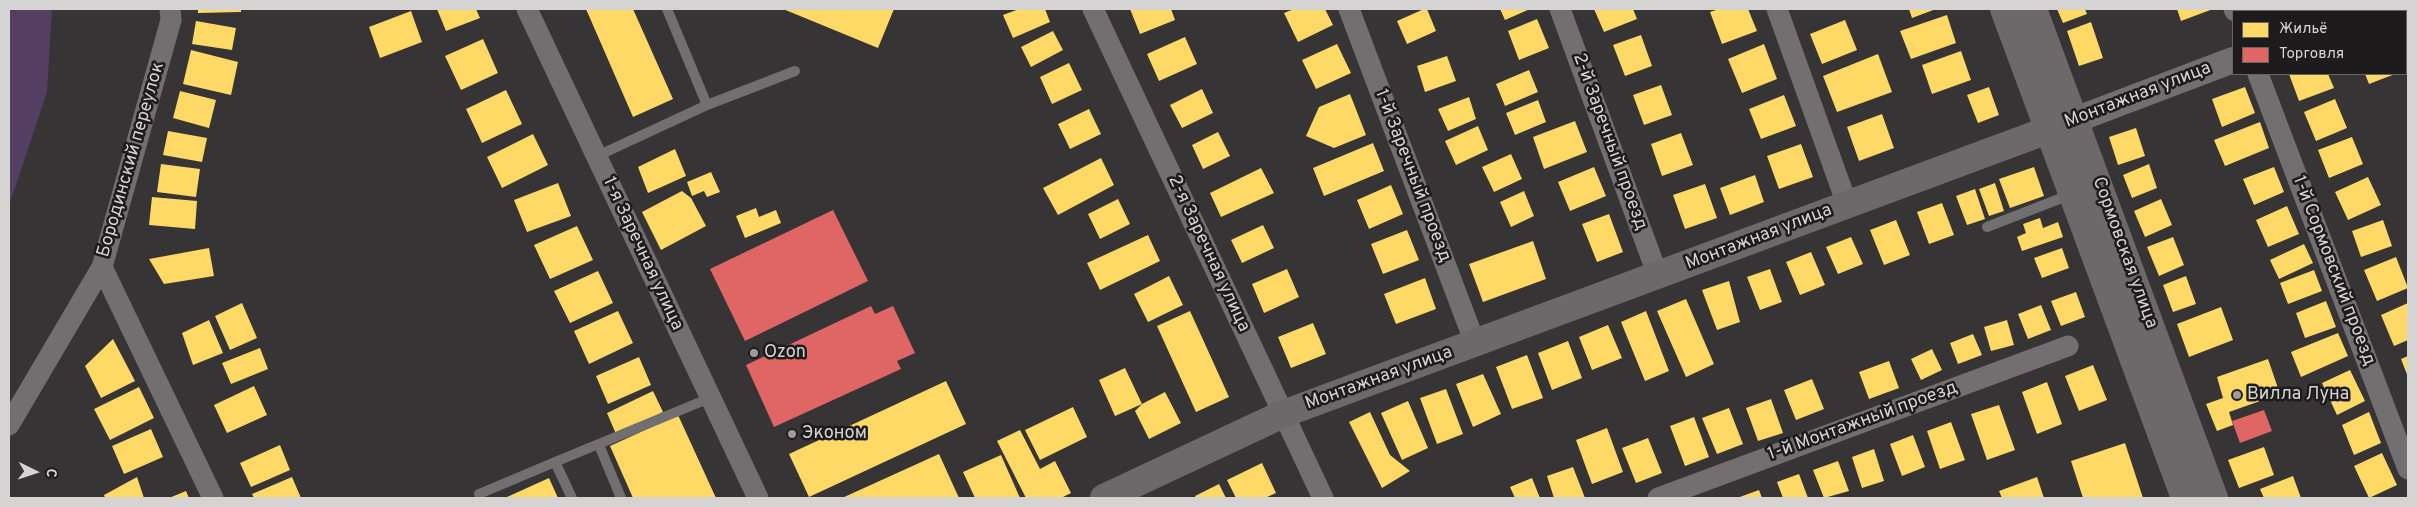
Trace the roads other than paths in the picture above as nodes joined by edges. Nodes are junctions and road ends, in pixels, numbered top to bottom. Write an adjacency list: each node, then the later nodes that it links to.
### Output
1 (170, 9): 20 (street, Бородинский переулок)
2 (527, 9): 16 (street, 1-я Заречная улица)
3 (667, 9): 13 (lane)
4 (1093, 9): 25 (street, 2-я Заречная улица)
5 (1349, 9): 22 (street, 1-й Заречный проезд)
6 (1560, 9): 21 (street, 2-й Заречный проезд)
7 (1777, 9): 18 (street)
8 (2004, 9): 15 (main road, Сормовская улица)
9 (2033, 9): 14 (main road, Сормовская улица)
10 (2232, 60): 14 (street, Монтажная улица)
11 (795, 71): 13 (lane)
12 (2258, 75): 29 (street, 1-й Сормовский проезд)
13 (707, 106): 16 (lane)
14 (2075, 120): 15 (main road, Монтажная улица); 39 (main road, Сормовская улица)
15 (2048, 129): 17 (main road, Сормовская улица); 18 (main road, Монтажная улица)
16 (596, 157): 24 (street, 1-я Заречная улица)
17 (2072, 194): 19 (lane); 38 (main road, Сормовская улица)
18 (1847, 204): 21 (main road, Монтажная улица)
19 (1987, 227)
20 (102, 267): 26 (street); 31 (street, Бородинский переулок)
21 (1658, 276): 22 (main road, Монтажная улица)
22 (1475, 343): 25 (main road, Монтажная улица)
23 (2068, 346): 37 (street, 1-й Монтажный проезд)
24 (710, 398): 27 (lane); 34 (street, 1-я Заречная улица)
25 (1283, 414): 35 (main road, Монтажная улица); 36 (street, 2-я Заречная улица)
26 (9, 425)
27 (599, 445): 28 (lane); 33 (lane)
28 (555, 462): 30 (lane); 32 (lane)
29 (2408, 469)
30 (479, 494)
31 (213, 498)
32 (572, 498)
33 (621, 498)
34 (758, 498)
35 (1104, 498)
36 (1323, 498)
37 (1658, 498)
38 (2185, 498)
39 (2214, 498)

